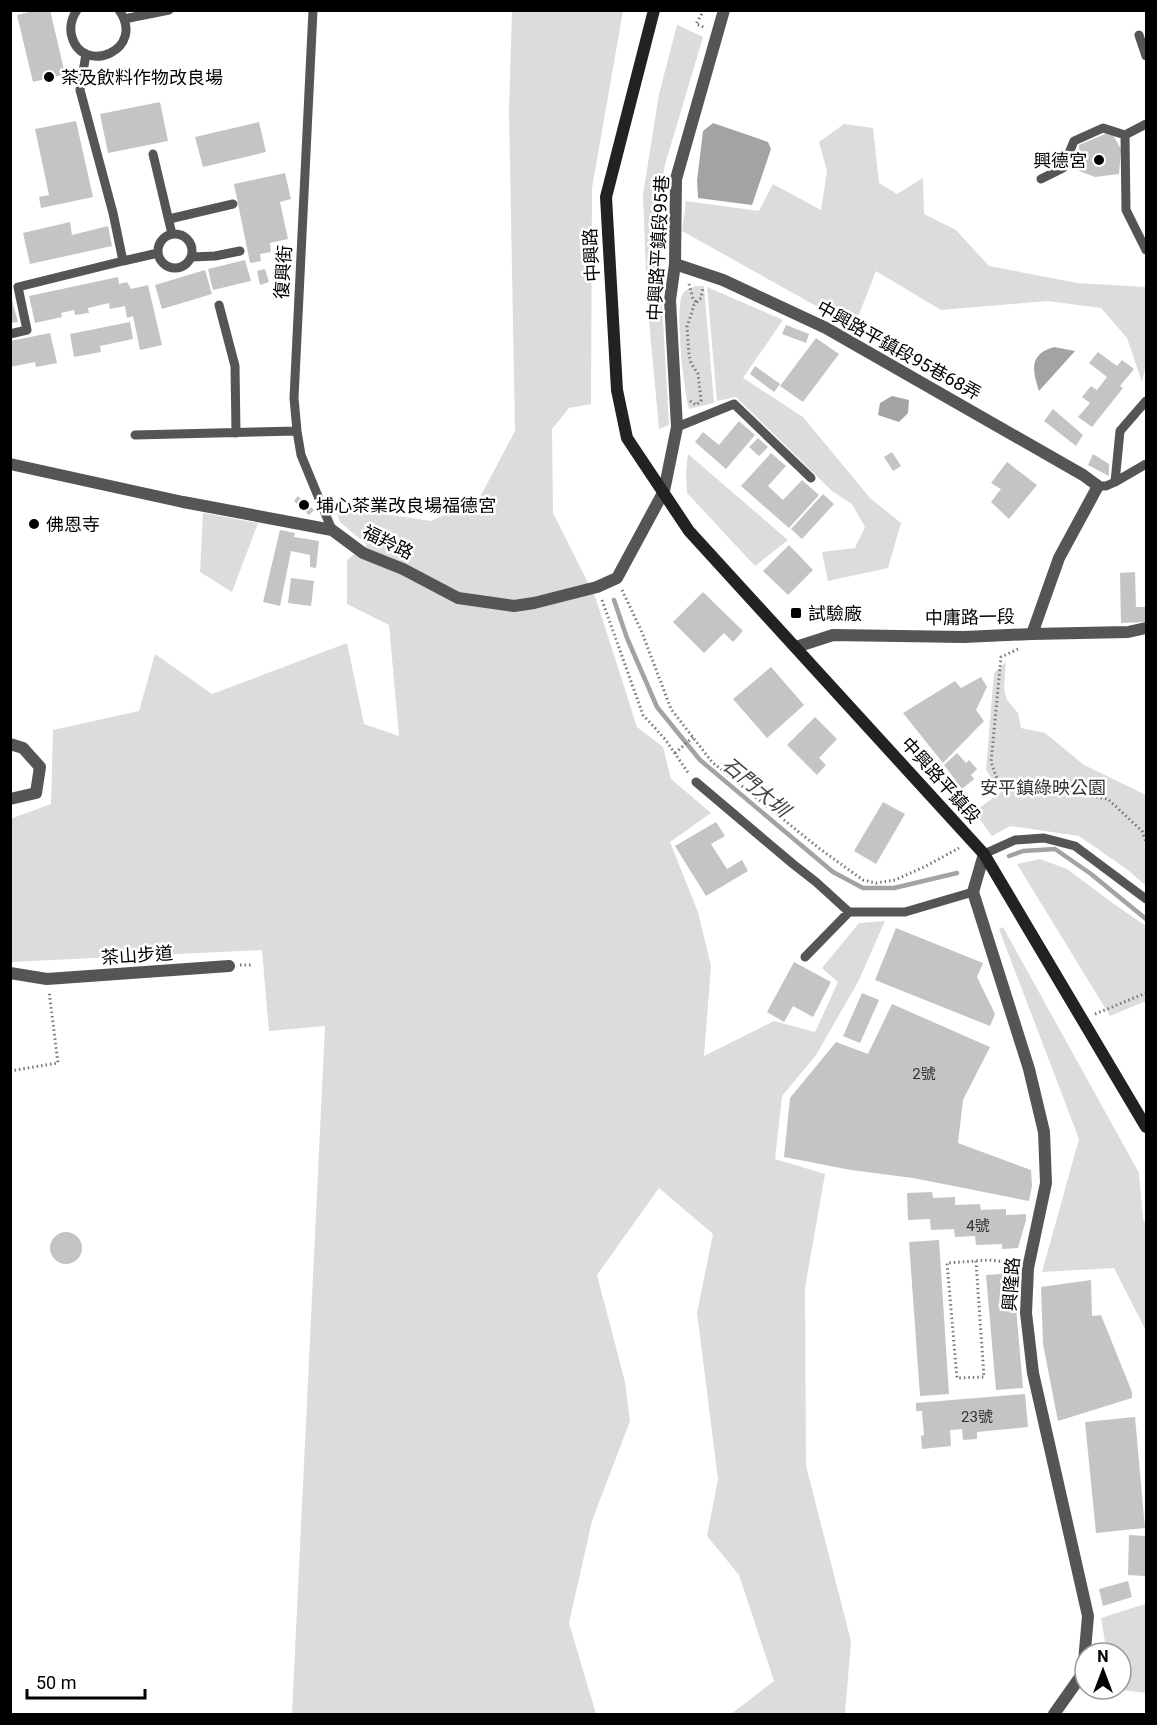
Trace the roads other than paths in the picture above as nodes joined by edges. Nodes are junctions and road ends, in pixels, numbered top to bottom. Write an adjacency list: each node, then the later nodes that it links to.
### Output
1 (78, 10): 8 (lane)
2 (169, 10): 6 (lane)
3 (313, 10): 27 (lane, 復興街)
4 (654, 10): 35 (street, 中興路)
5 (724, 10): 22 (street, 中興路平鎮段95巷)
6 (122, 15): 8 (lane)
7 (1139, 35): 9 (lane)
8 (86, 54): 21 (lane)
9 (1146, 56)
10 (1146, 124): 11 (lane)
11 (1125, 135): 13 (lane); 17 (lane)
12 (153, 154): 15 (lane)
13 (1041, 179)
14 (233, 204): 15 (lane)
15 (169, 219): 16 (lane)
16 (172, 234): 19 (lane); 20 (lane)
17 (1146, 250)
18 (240, 251): 20 (lane)
19 (158, 253): 20 (lane); 21 (lane)
20 (192, 257)
21 (123, 261): 24 (lane)
22 (680, 266): 26 (street, 中興路平鎮段95巷); 34 (street, 中興路平鎮段95巷68弄)
23 (219, 305): 28 (lane)
24 (10, 334)
25 (1146, 401): 33 (lane)
26 (677, 427): 32 (lane); 35 (street, 中興路平鎮段95巷)
27 (297, 431): 28 (lane); 36 (lane, 復興街)
28 (236, 433): 29 (lane)
29 (135, 435)
30 (10, 464): 36 (street, 福羚路)
31 (1146, 464): 33 (lane)
32 (811, 478)
33 (1115, 482): 34 (lane)
34 (1098, 486): 38 (street)
35 (664, 491): 36 (street, 福羚路); 39 (street, 中興路平鎮段)
36 (332, 530)
37 (1146, 628): 38 (street, 中庸路一段)
38 (1032, 633): 39 (street, 中庸路一段)
39 (795, 647): 43 (street, 中興路平鎮段)
40 (10, 744): 42 (street)
41 (696, 782): 46 (lane)
42 (10, 799)
43 (984, 854): 44 (street); 45 (lane); 50 (street, 中興路平鎮段)
44 (973, 892): 46 (lane); 51 (street, 興隆路)
45 (1146, 899)
46 (849, 912): 47 (lane)
47 (805, 957)
48 (229, 966): 49 (street, 茶山步道)
49 (10, 973)
50 (1146, 1127)
51 (1054, 1714)

